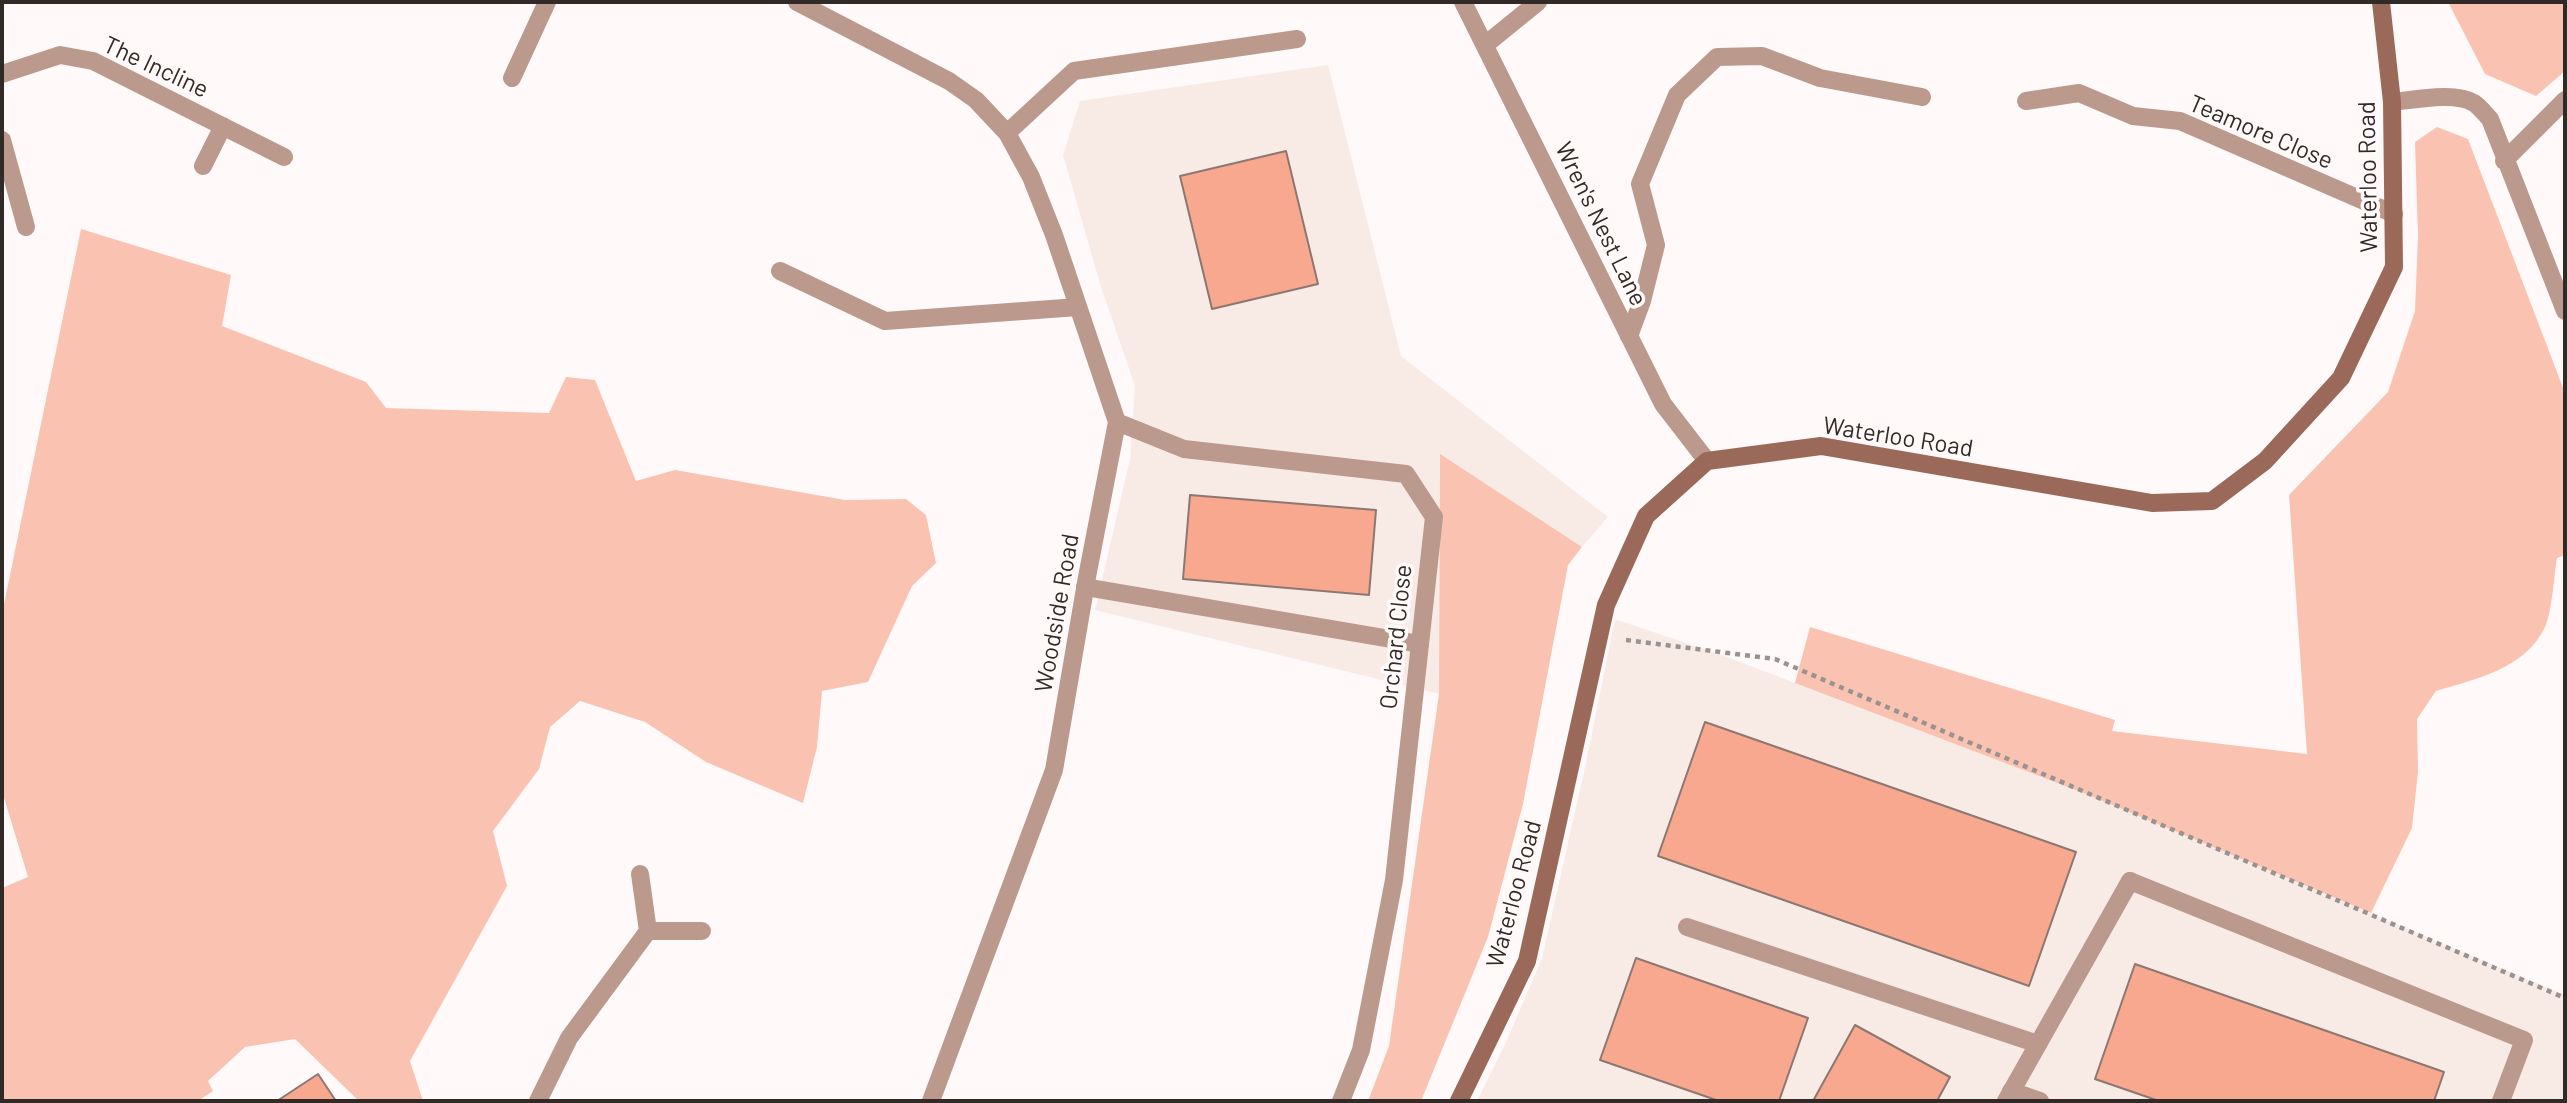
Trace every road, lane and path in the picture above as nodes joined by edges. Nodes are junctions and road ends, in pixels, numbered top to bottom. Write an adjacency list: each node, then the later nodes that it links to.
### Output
1 (547, 2): 9 (street)
2 (797, 2): 15 (street)
3 (1463, 2): 7 (street, Wren's Nest Lane)
4 (1538, 2): 7 (street)
5 (2381, 2): 13 (street, Waterloo Road)
6 (1297, 39): 15 (street)
7 (1485, 45): 25 (street, Wren's Nest Lane)
8 (2, 74): 14 (street, The Incline)
9 (512, 78)
10 (1922, 97): 25 (street)
11 (2565, 100): 18 (street)
12 (2026, 101): 20 (street, Teamore Close)
13 (2392, 102): 18 (street); 20 (street, Waterloo Road)
14 (223, 127): 17 (street, The Incline); 19 (street)
15 (1006, 133): 23 (street)
16 (2, 140): 21 (street)
17 (284, 157)
18 (2504, 161): 24 (street)
19 (203, 166)
20 (2394, 214): 27 (street, Waterloo Road)
21 (26, 227)
22 (780, 271): 23 (street)
23 (1077, 307): 26 (street)
24 (2565, 311)
25 (1629, 336): 27 (street, Wren's Nest Lane)
26 (1117, 422): 28 (street, Woodside Road); 30 (street, Orchard Close)
27 (1707, 461): 29 (street, Waterloo Road)
28 (1085, 587): 30 (street); 39 (street, Woodside Road)
29 (1599, 637): 35 (path); 41 (street, Waterloo Road)
30 (1420, 643): 40 (street, Orchard Close)
31 (640, 874): 33 (street)
32 (1688, 928): 36 (street)
33 (648, 931): 34 (street); 38 (street)
34 (702, 931)
35 (2565, 998)
36 (2038, 1044): 37 (street); 43 (street)
37 (2009, 1096): 42 (street)
38 (538, 1101)
39 (931, 1101)
40 (1340, 1101)
41 (1459, 1101)
42 (2040, 1101)
43 (2501, 1101)

